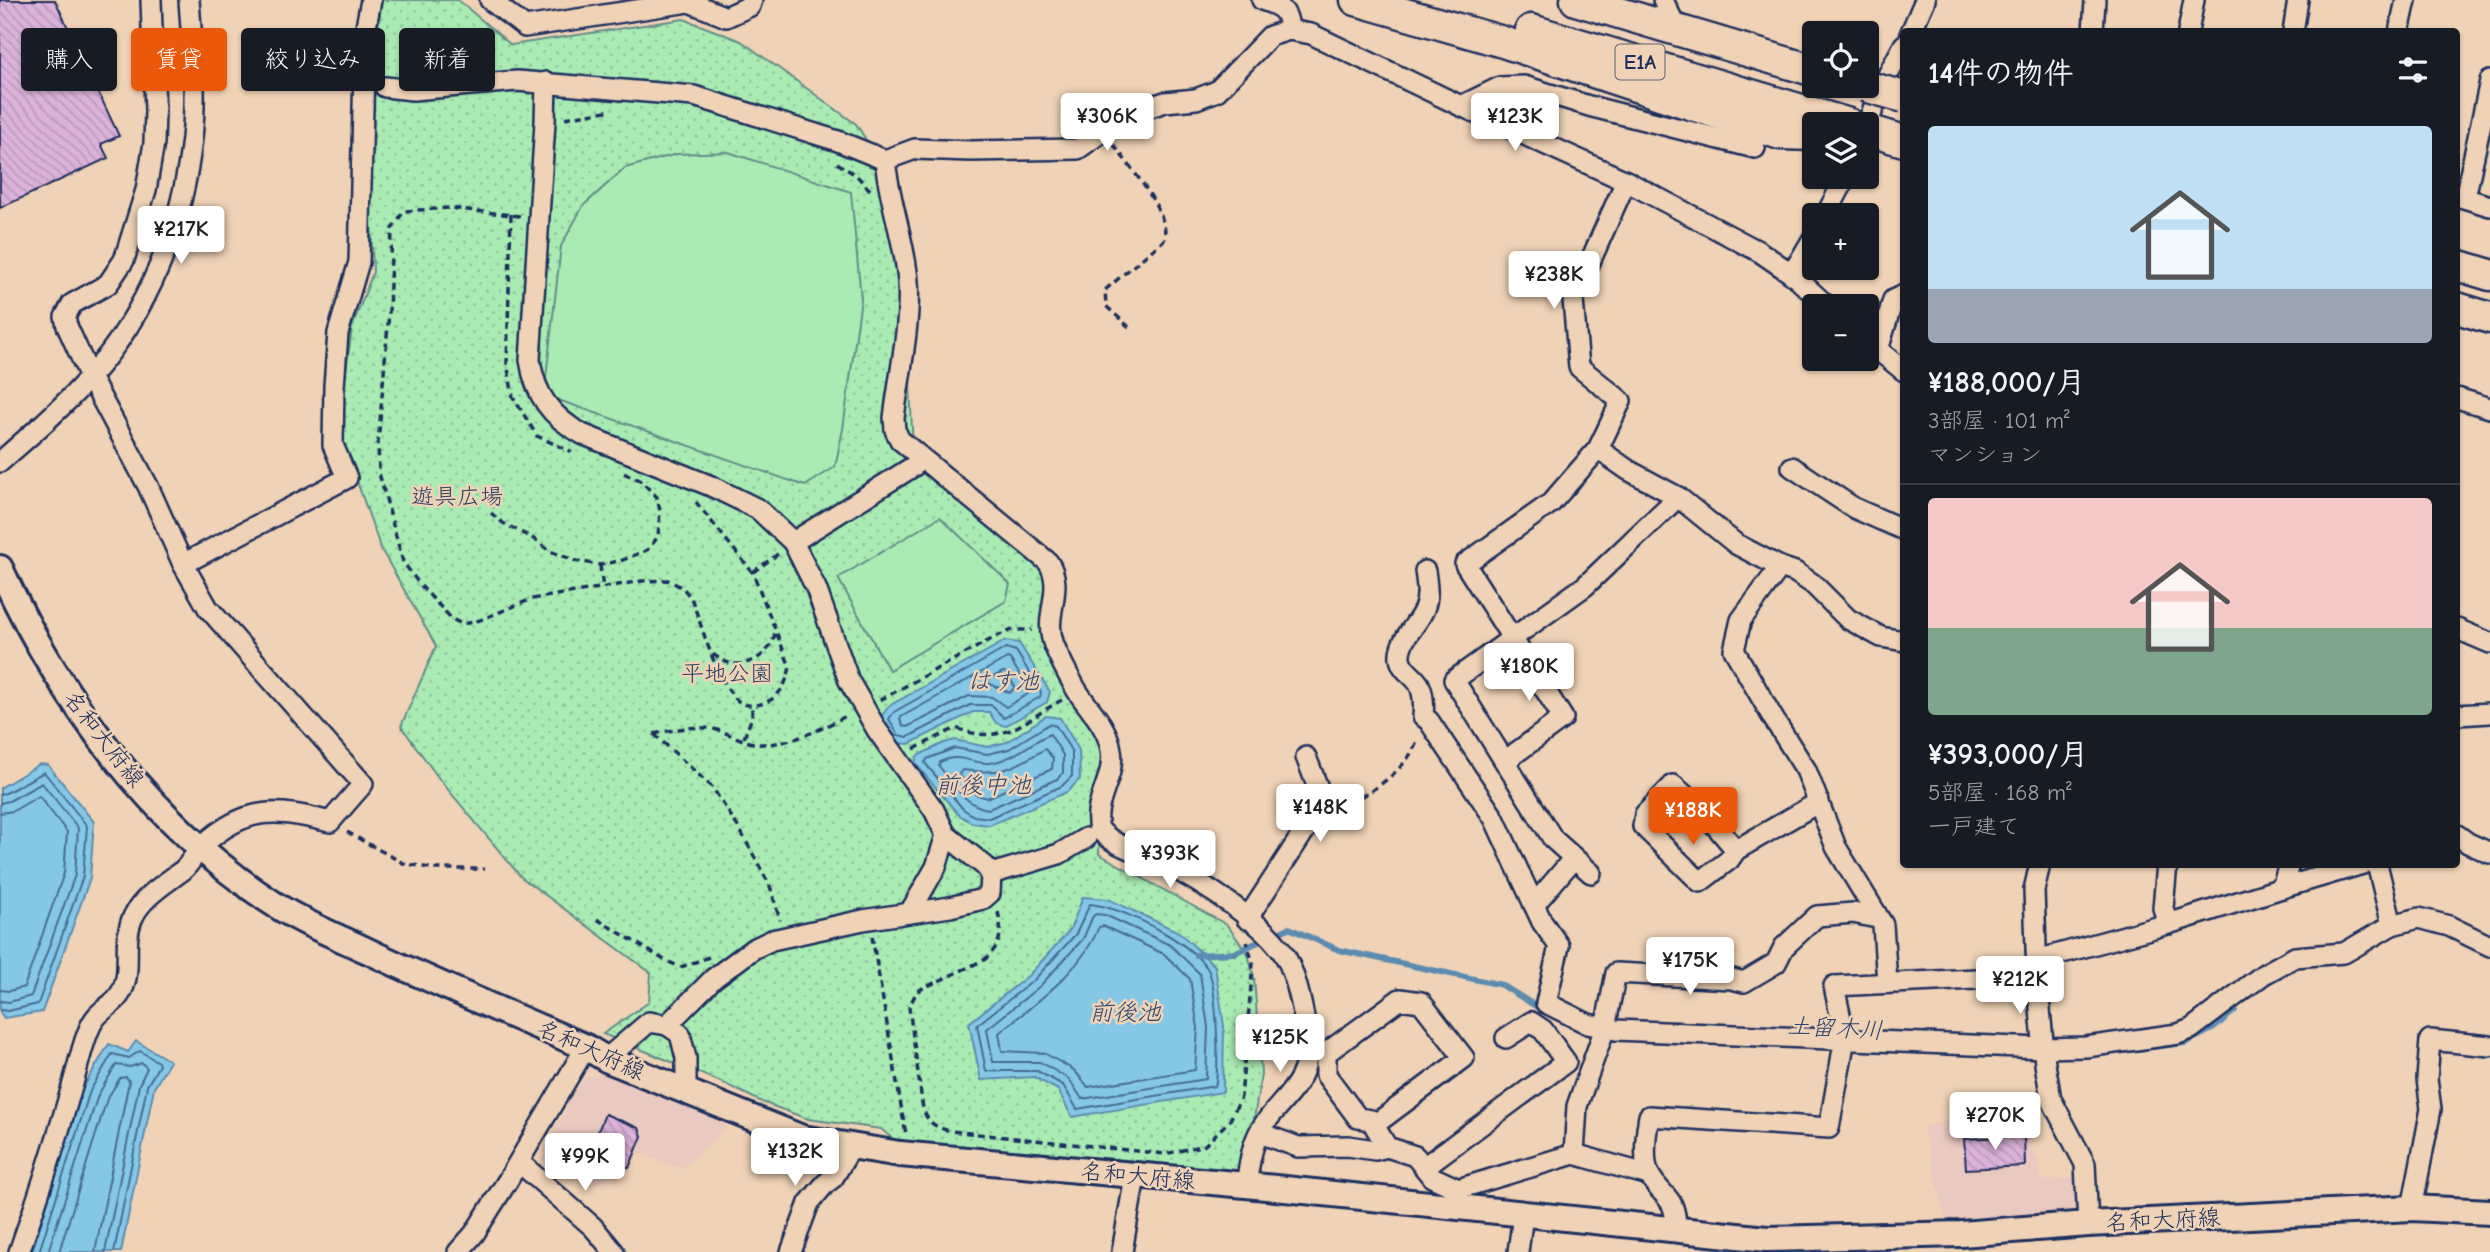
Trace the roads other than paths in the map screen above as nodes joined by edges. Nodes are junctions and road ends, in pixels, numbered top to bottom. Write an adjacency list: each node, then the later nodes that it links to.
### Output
1 (151, 0): 58 (street)
2 (189, 0): 58 (street)
3 (371, 0): 68 (street)
4 (489, 0): 5 (street)
5 (752, 0)
6 (1262, 0): 24 (street)
7 (1356, 0): 36 (highway)
8 (1362, 0): 18 (highway)
9 (1431, 0): 18 (highway, E1A)
10 (1576, 0): 27 (highway, E1A)
11 (1605, 0): 17 (highway)
12 (1925, 0): 19 (street)
13 (2095, 0): 20 (street)
14 (2194, 0): 21 (street)
15 (2298, 0): 22 (street)
16 (2406, 0): 23 (street)
17 (1668, 10): 26 (highway)
18 (1520, 27): 33 (highway, E1A)
19 (1913, 28)
20 (2093, 28)
21 (2189, 28)
22 (2294, 28)
23 (2400, 28)
24 (1289, 30): 32 (street); 41 (street)
25 (1900, 54): 31 (street)
26 (1802, 59)
27 (1802, 67)
28 (2490, 81): 43 (street)
29 (545, 82): 30 (street); 41 (street); 67 (street)
30 (385, 87)
31 (1885, 88): 34 (street)
32 (1461, 106): 40 (street); 42 (street)
33 (1808, 112)
34 (1874, 112)
35 (1879, 132): 38 (highway)
36 (1802, 135)
37 (1879, 140): 39 (highway)
38 (1900, 140)
39 (1900, 146)
40 (1755, 148)
41 (885, 160): 101 (street)
42 (1626, 181): 48 (street); 61 (street)
43 (2461, 197): 44 (street)
44 (2490, 206)
45 (1802, 257): 48 (street)
46 (2460, 264): 47 (highway)
47 (2490, 273)
48 (1792, 274): 49 (street)
49 (1814, 294)
50 (1900, 297): 55 (street)
51 (2460, 309): 53 (highway)
52 (2460, 316): 54 (highway)
53 (2490, 318)
54 (2490, 325)
55 (1879, 331)
56 (1879, 351): 57 (street)
57 (1900, 367)
58 (90, 377): 62 (street); 68 (street)
59 (2460, 399): 60 (street)
60 (2490, 408)
61 (1598, 449): 65 (street); 73 (street)
62 (0, 462)
63 (914, 466): 67 (street)
64 (1792, 467): 66 (street)
65 (1678, 497): 69 (street); 73 (street)
66 (1900, 528)
67 (793, 542): 81 (street)
68 (183, 564): 84 (street)
69 (1780, 567): 74 (street); 80 (street)
70 (0, 568): 84 (main road, 名和大府線)
71 (1425, 572): 96 (street)
72 (2460, 630): 75 (street)
73 (1511, 638): 79 (street); 79 (street)
74 (1900, 640)
75 (2490, 643)
76 (2490, 713): 77 (street)
77 (2460, 715)
78 (1306, 757): 101 (street)
79 (1506, 761): 87 (street)
80 (1819, 802): 85 (street); 98 (street)
81 (947, 835): 94 (street); 97 (street)
82 (2460, 837): 86 (street)
83 (1086, 838): 94 (street)
84 (201, 847): 110 (main road, 名和大府線); 129 (street)
85 (1736, 850): 85 (street)
86 (2490, 853)
87 (1574, 858): 93 (street); 96 (street)
88 (2039, 868): 103 (street)
89 (2167, 868): 99 (street)
90 (2288, 868): 95 (street)
91 (2350, 868): 95 (street)
92 (2378, 868): 100 (street)
93 (1591, 873)
94 (990, 883): 97 (street)
95 (2282, 888): 99 (street)
96 (1534, 905): 106 (street)
97 (910, 912): 105 (street)
98 (1876, 914): 104 (street); 106 (street)
99 (2168, 924): 103 (street)
100 (2392, 925): 102 (street); 111 (street)
101 (1245, 928): 114 (street)
102 (2490, 946)
103 (2037, 968): 104 (street); 111 (street)
104 (1887, 983): 108 (street)
105 (667, 1025): 110 (street); 112 (street)
106 (1605, 1028): 108 (street); 117 (street)
107 (1506, 1038): 119 (street)
108 (1843, 1045): 111 (street); 120 (street)
109 (2490, 1046): 123 (street)
110 (596, 1053): 112 (main road, 名和大府線); 118 (street)
111 (2043, 1054): 126 (street)
112 (686, 1092): 115 (main road, 名和大府線)
113 (1374, 1125): 113 (street); 116 (street)
114 (1260, 1133): 116 (street); 122 (street)
115 (852, 1146): 121 (main road, 名和大府線); 132 (street)
116 (1387, 1147): 119 (street)
117 (1574, 1154): 119 (street); 120 (street)
118 (519, 1162): 130 (street); 131 (street)
119 (1424, 1167)
120 (1649, 1175): 127 (street)
121 (1135, 1176): 122 (main road, 名和大府線); 133 (street)
122 (1246, 1185): 125 (main road, 名和大府線)
123 (2412, 1208): 124 (main road, 名和大府線); 126 (main road, 名和大府線)
124 (2490, 1212)
125 (1523, 1215): 127 (main road, 名和大府線); 134 (street)
126 (2088, 1224): 128 (main road, 名和大府線)
127 (1675, 1229): 128 (main road, 名和大府線)
128 (1900, 1244)
129 (19, 1252)
130 (458, 1252)
131 (614, 1252)
132 (791, 1252)
133 (1122, 1252)
134 (1518, 1252)

